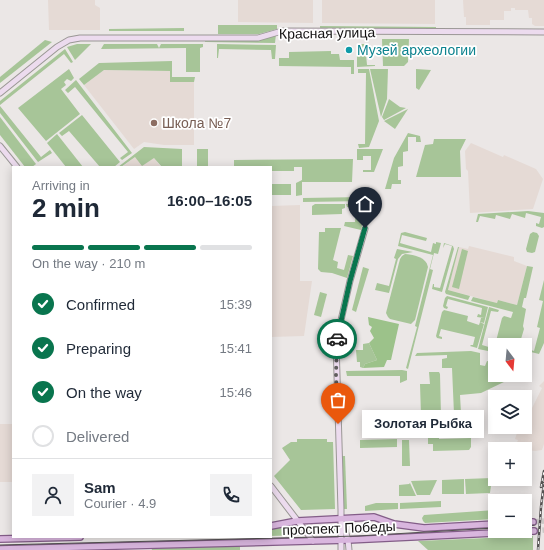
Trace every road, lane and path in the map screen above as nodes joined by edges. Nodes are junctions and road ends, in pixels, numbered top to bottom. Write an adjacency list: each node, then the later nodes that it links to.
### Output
1 (544, 32): 2 (main road, Красная улица)
2 (0, 93)
3 (0, 146): 4 (main road)
4 (16, 166)
5 (365, 228): 7 (main road)
6 (272, 487): 8 (main road)
7 (342, 519): 8 (main road, проспект Победы); 9 (main road, проспект Победы); 14 (main road); 15 (main road)
8 (297, 521): 10 (main road, проспект Победы); 16 (main road)
9 (488, 524)
10 (272, 526)
11 (534, 531): 15 (main road, проспект Победы)
12 (40, 538): 13 (main road)
13 (0, 539)
14 (341, 540): 15 (main road, проспект Победы); 16 (main road, проспект Победы); 18 (main road)
15 (348, 540): 19 (main road)
16 (313, 541): 17 (main road, проспект Победы)
17 (0, 549)
18 (341, 550)
19 (349, 550)

